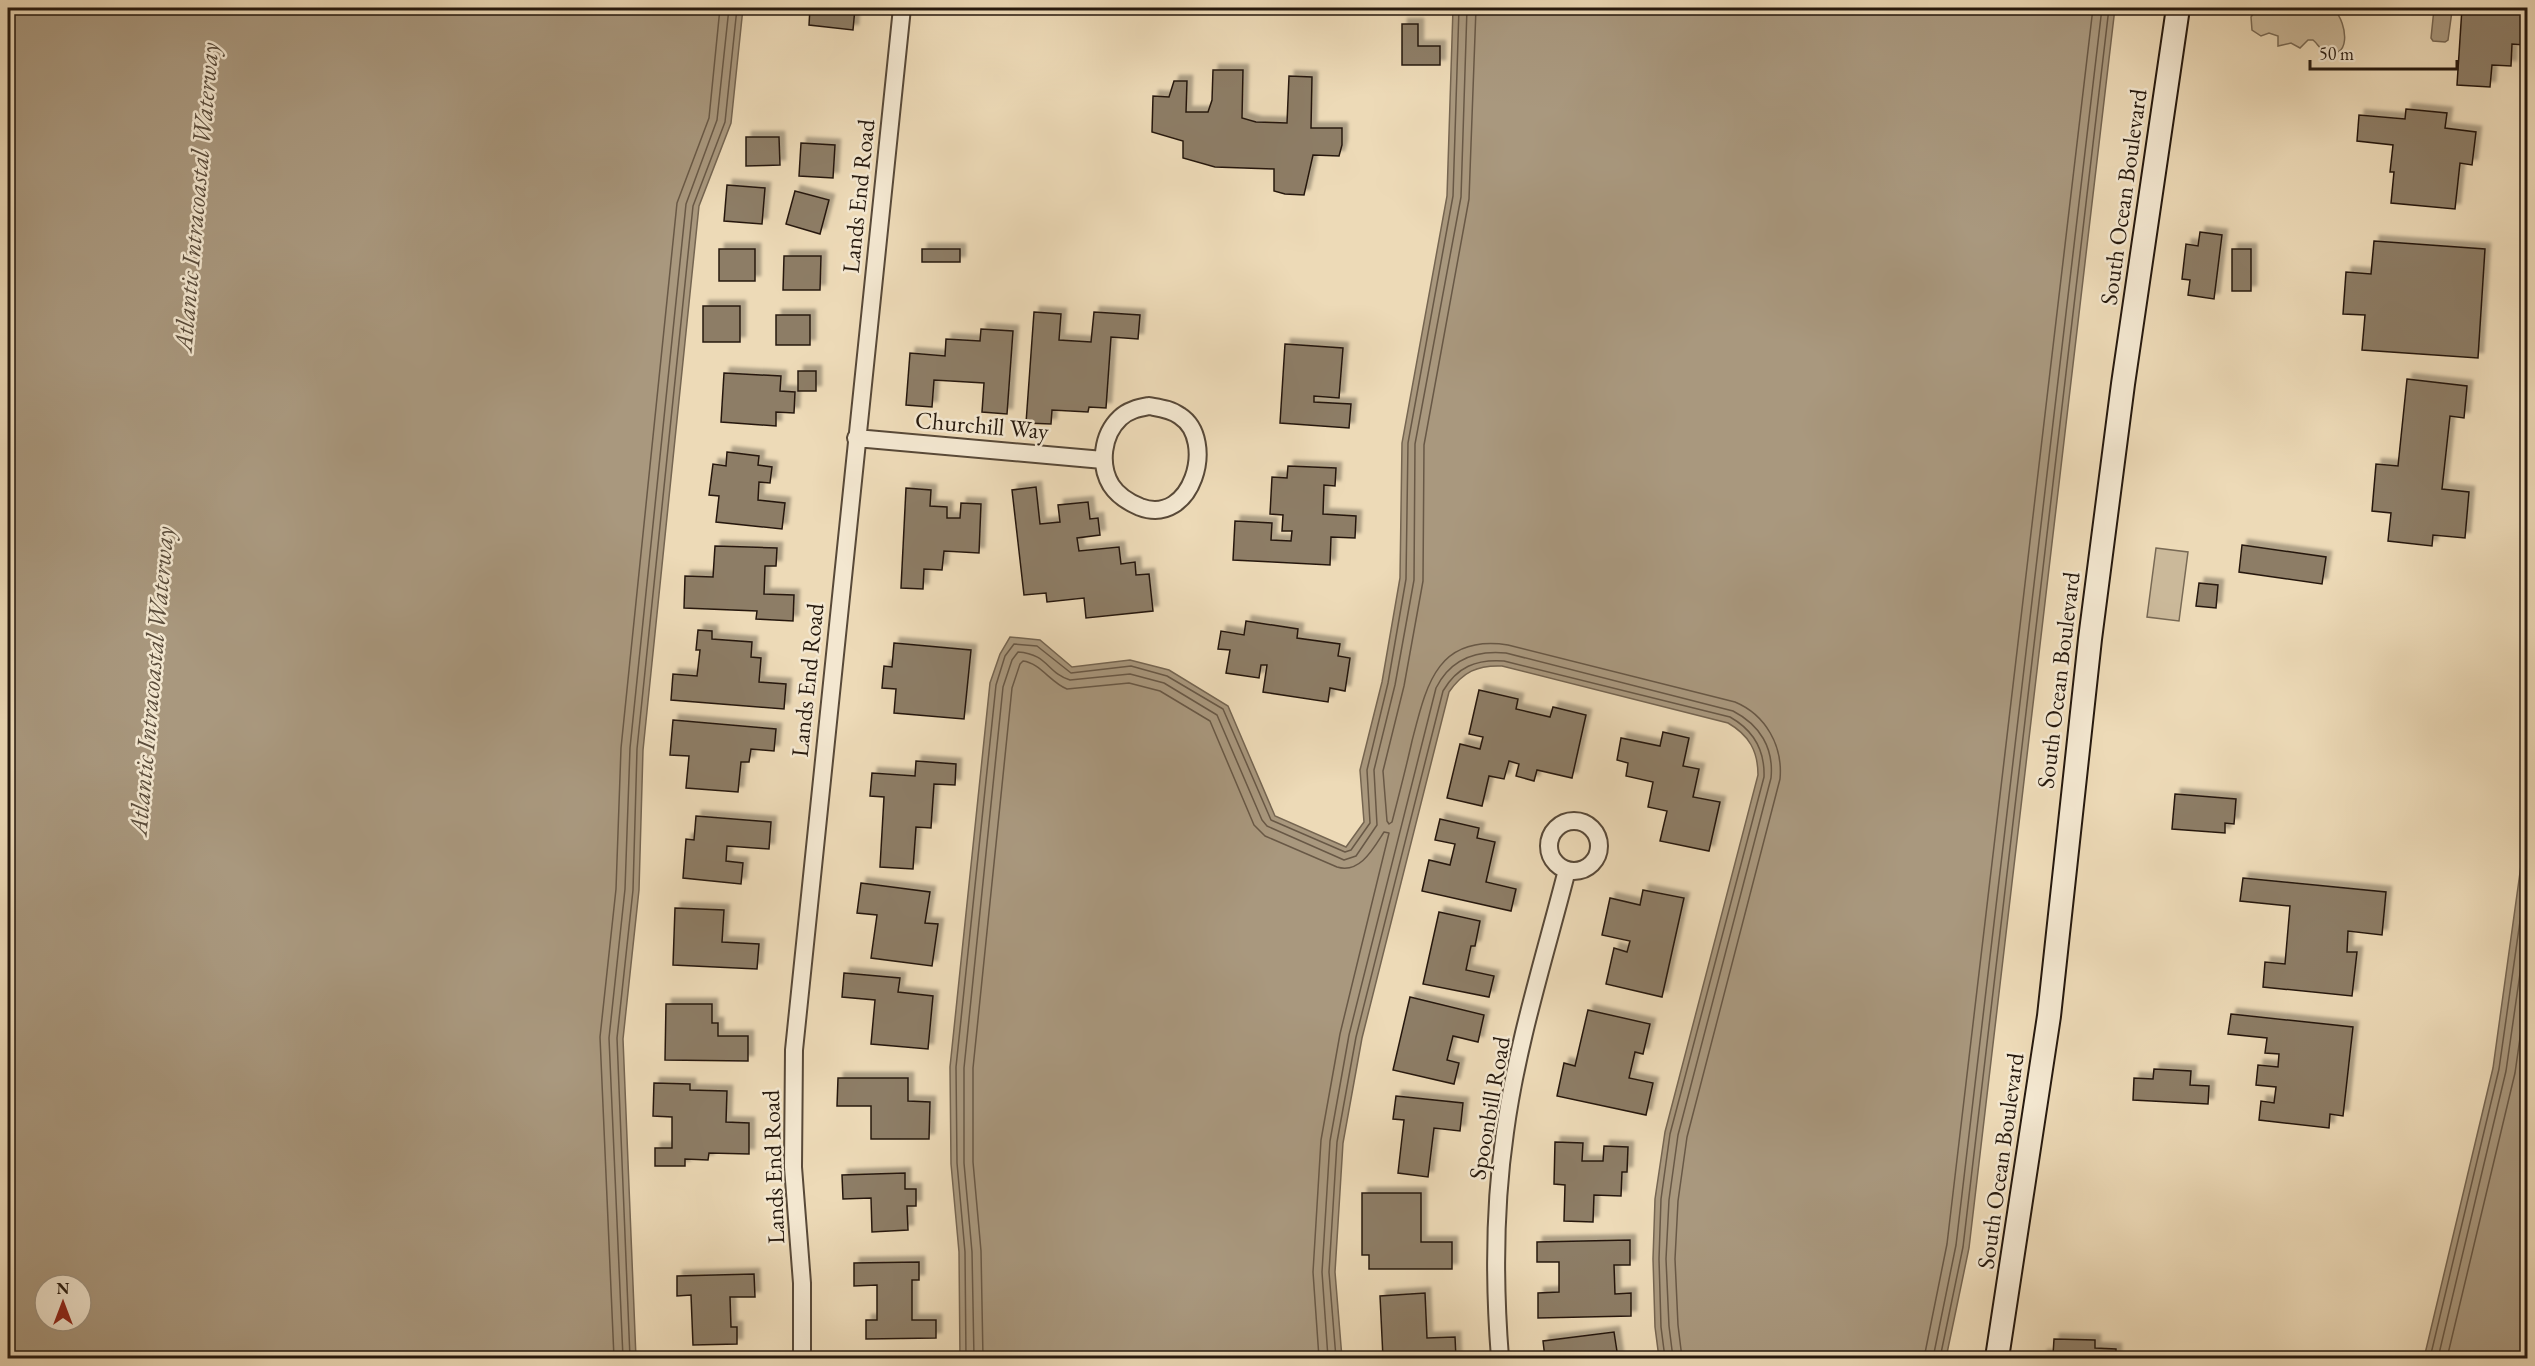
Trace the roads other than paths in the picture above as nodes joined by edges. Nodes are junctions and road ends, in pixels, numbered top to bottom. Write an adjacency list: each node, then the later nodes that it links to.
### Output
1 (902, 8): 3 (street, Lands End Road)
2 (2178, 8): 8 (main road, South Ocean Boulevard)
3 (856, 438): 4 (street, Churchill Way); 6 (street, Lands End Road)
4 (1102, 460): 4 (street)
5 (1567, 870): 7 (street, Spoonbill Road)
6 (802, 1359)
7 (1500, 1359)
8 (1997, 1359)

